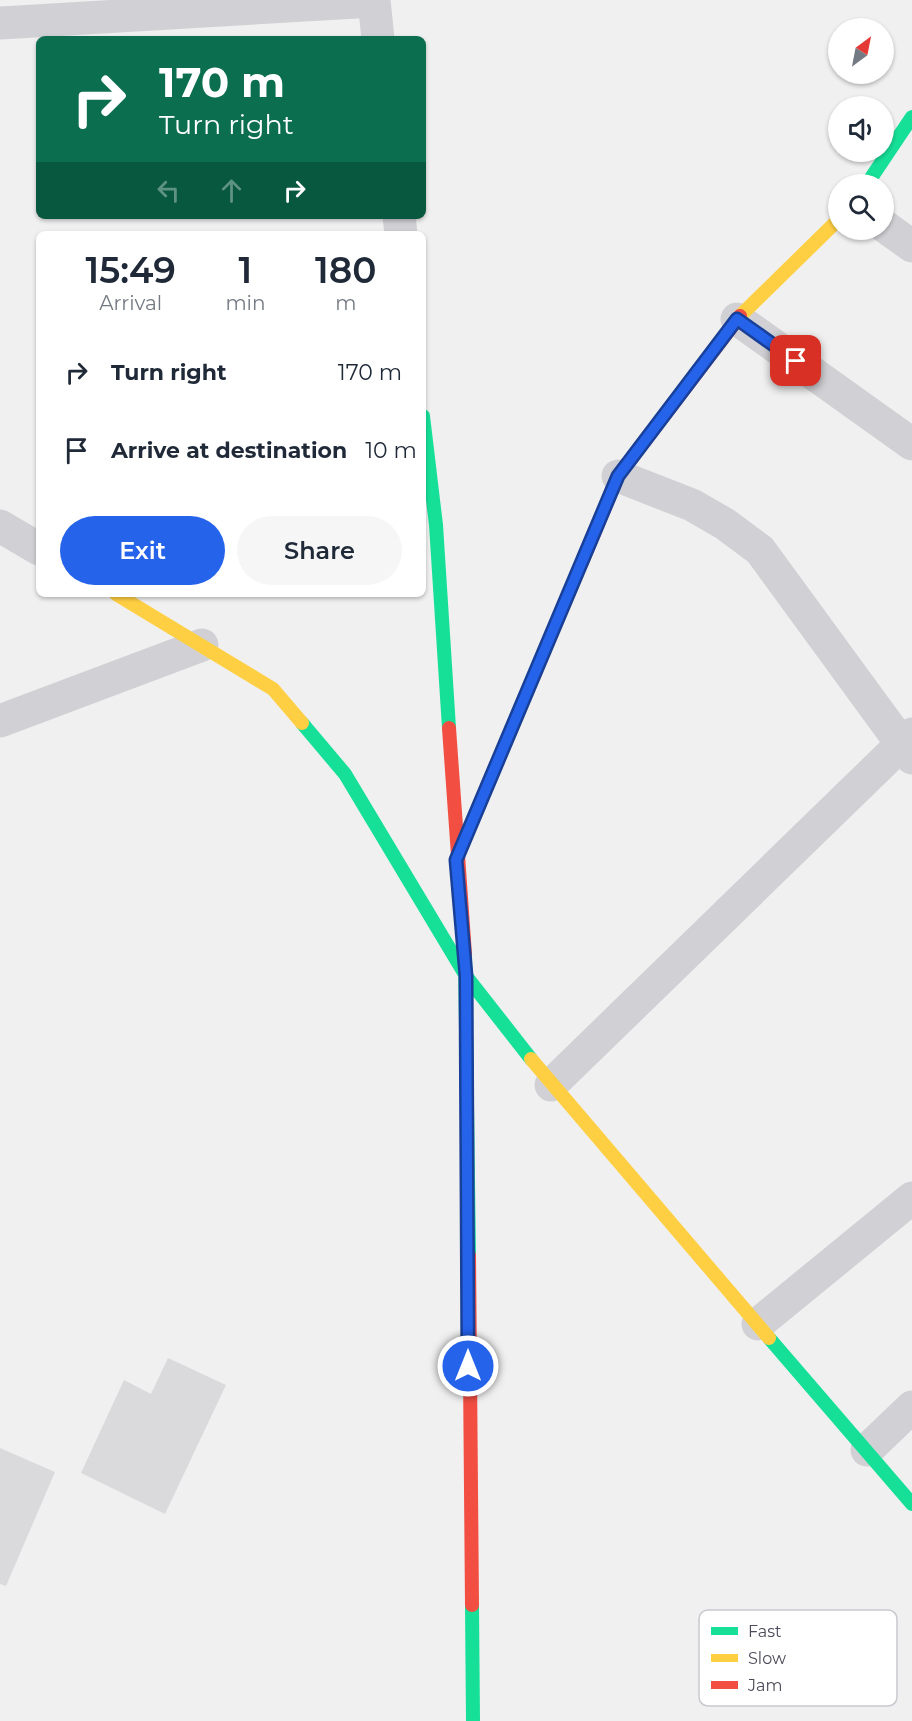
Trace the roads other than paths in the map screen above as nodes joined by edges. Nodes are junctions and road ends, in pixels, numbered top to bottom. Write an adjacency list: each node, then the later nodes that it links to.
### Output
1 (374, 0): 2 (street); 3 (street)
2 (0, 23)
3 (378, 36)
4 (912, 117): 5 (street)
5 (874, 174)
6 (828, 230): 9 (street)
7 (894, 232): 8 (street)
8 (912, 246)
9 (737, 319): 11 (street); 12 (street)
10 (426, 441): 19 (street)
11 (912, 444)
12 (618, 476): 18 (street); 19 (street)
13 (0, 526): 14 (street)
14 (36, 547)
15 (121, 597): 16 (street)
16 (202, 645): 17 (street); 20 (street)
17 (0, 722)
18 (909, 745): 21 (street)
19 (456, 860): 20 (street)
20 (466, 976): 21 (street); 27 (street)
21 (551, 1085): 23 (street)
22 (912, 1198): 23 (street)
23 (758, 1324): 25 (street)
24 (912, 1407): 25 (street)
25 (867, 1450): 26 (street)
26 (912, 1504)
27 (473, 1721)

